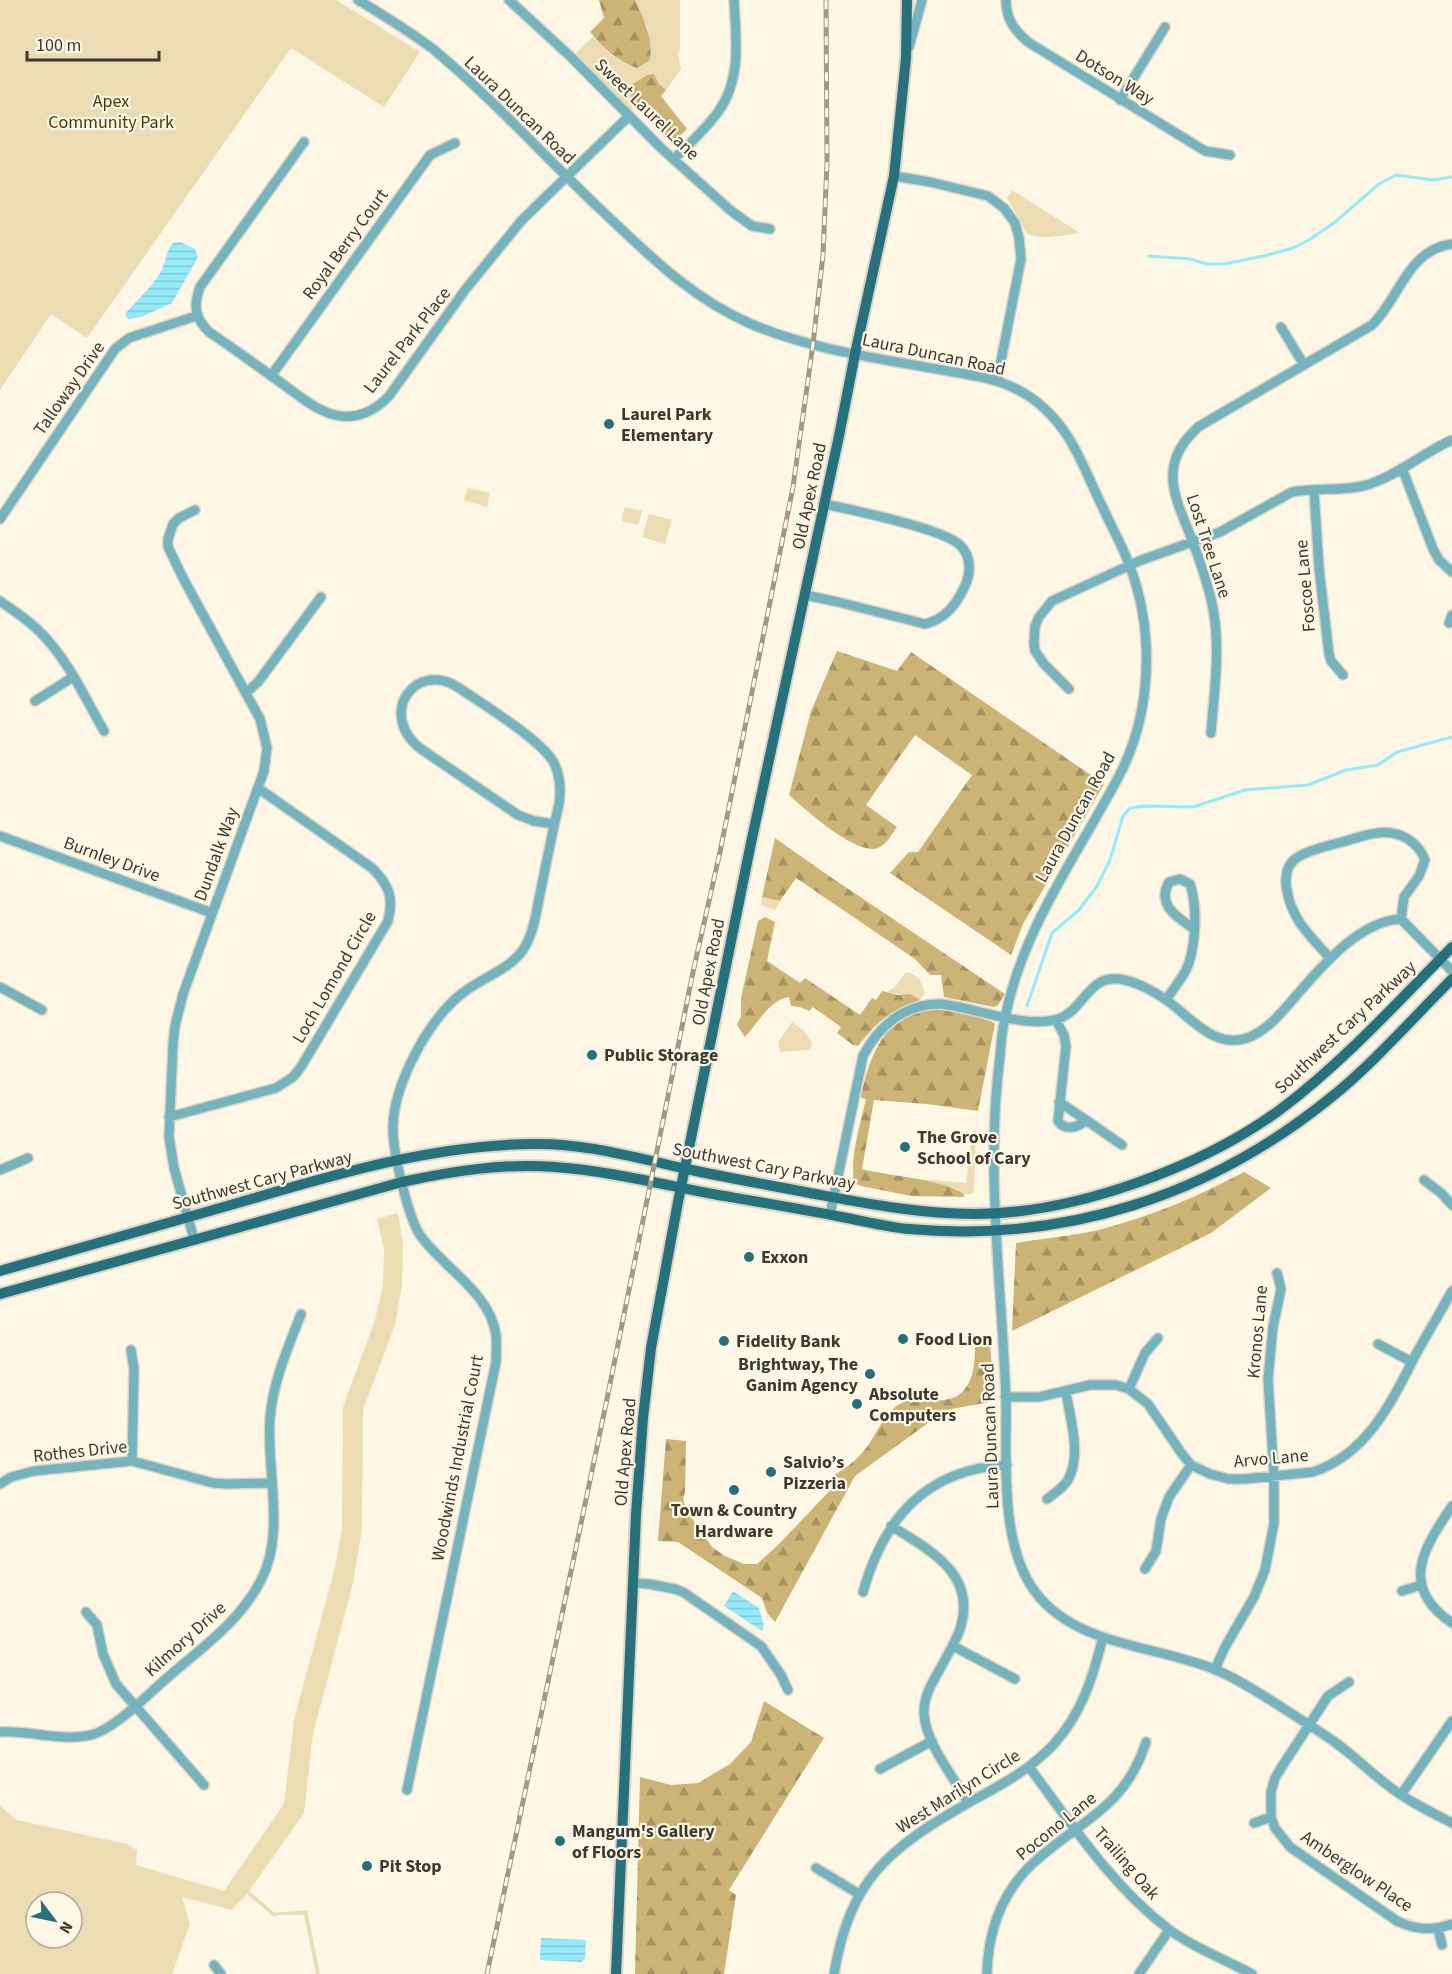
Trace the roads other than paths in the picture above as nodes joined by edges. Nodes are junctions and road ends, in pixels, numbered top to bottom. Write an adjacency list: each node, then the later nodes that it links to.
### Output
1 (358, 0): 16 (street, Laura Duncan Road)
2 (509, 0): 10 (street, Sweet Laurel Lane)
3 (734, 0): 14 (street)
4 (907, 0): 8 (main road, Old Apex Road)
5 (922, 0): 8 (street)
6 (1006, 0): 9 (street, Dotson Way)
7 (1165, 27): 9 (street)
8 (906, 58): 15 (main road, Old Apex Road)
9 (1120, 99): 13 (street, Dotson Way)
10 (629, 116): 14 (street, Sweet Laurel Lane); 16 (street, Laurel Park Place)
11 (304, 142): 19 (street)
12 (455, 143): 23 (street, Royal Berry Court)
13 (1230, 155)
14 (674, 159): 17 (street, Sweet Laurel Lane)
15 (894, 176): 21 (main road, Old Apex Road); 24 (street)
16 (566, 177): 21 (street, Laura Duncan Road); 23 (street, Laurel Park Place)
17 (770, 229)
18 (1452, 244): 22 (street, Lost Tree Lane)
19 (196, 316): 23 (street, Laurel Park Place); 30 (street, Talloway Drive)
20 (1281, 327): 22 (street)
21 (855, 354): 24 (street, Laura Duncan Road); 28 (main road, Old Apex Road)
22 (1304, 365): 31 (street, Lost Tree Lane)
23 (272, 376)
24 (997, 381): 32 (street, Laura Duncan Road)
25 (1452, 440): 26 (street)
26 (1402, 468): 27 (street); 33 (street)
27 (1314, 490): 31 (street); 37 (street, Foscoe Lane)
28 (824, 504): 34 (main road, Old Apex Road); 34 (street)
29 (195, 510): 40 (street, Dundalk Way)
30 (0, 519)
31 (1193, 541): 32 (street); 43 (street, Lost Tree Lane)
32 (1130, 565): 39 (street); 58 (street, Laura Duncan Road)
33 (1452, 572)
34 (805, 596): 66 (main road, Old Apex Road)
35 (321, 597): 40 (street)
36 (0, 601): 38 (street)
37 (1343, 675)
38 (73, 678): 41 (street); 42 (street)
39 (1069, 689)
40 (247, 692): 44 (street, Dundalk Way)
41 (35, 701)
42 (104, 731)
43 (1211, 733)
44 (258, 788): 47 (street, Dundalk Way); 61 (street, Loch Lomond Circle)
45 (554, 824): 45 (street, Woodwinds Industrial Court); 65 (street, Woodwinds Industrial Court)
46 (0, 836): 47 (street, Burnley Drive)
47 (212, 913): 61 (street, Dundalk Way)
48 (1401, 919): 51 (street); 51 (street); 52 (street)
49 (1194, 929): 49 (street); 56 (street)
50 (1452, 947): 52 (main road, Southwest Cary Parkway)
51 (1330, 958): 56 (street)
52 (1441, 959): 53 (street); 73 (main road, Southwest Cary Parkway)
53 (1452, 971)
54 (1452, 979): 76 (main road, Southwest Cary Parkway)
55 (0, 987): 57 (street)
56 (1166, 1000): 59 (street)
57 (42, 1010)
58 (1005, 1017): 59 (street); 71 (street); 73 (street, Laura Duncan Road)
59 (1056, 1020): 60 (street)
60 (1059, 1102): 62 (street); 62 (street)
61 (169, 1118): 75 (street, Dundalk Way)
62 (1086, 1120): 63 (street)
63 (1122, 1145)
64 (28, 1158): 67 (street)
65 (398, 1160): 66 (main road, Southwest Cary Parkway); 69 (street, Woodwinds Industrial Court); 75 (main road, Southwest Cary Parkway)
66 (685, 1169): 70 (main road, Old Apex Road); 71 (main road, Southwest Cary Parkway)
67 (0, 1170)
68 (1424, 1180): 72 (street)
69 (402, 1182): 70 (main road, Southwest Cary Parkway); 77 (main road, Southwest Cary Parkway); 121 (street, Woodwinds Industrial Court)
70 (681, 1188): 74 (main road, Southwest Cary Parkway); 100 (main road, Old Apex Road)
71 (834, 1198): 73 (main road, Southwest Cary Parkway); 74 (street)
72 (1452, 1205)
73 (995, 1213): 76 (street, Laura Duncan Road)
74 (830, 1215): 76 (main road, Southwest Cary Parkway)
75 (188, 1217): 77 (street, Dundalk Way); 78 (main road, Southwest Cary Parkway)
76 (997, 1231): 89 (street, Laura Duncan Road)
77 (194, 1239): 81 (main road, Southwest Cary Parkway)
78 (0, 1271)
79 (1277, 1273): 93 (street, Kronos Lane)
80 (1452, 1291): 86 (street, Arvo Lane)
81 (0, 1294)
82 (301, 1314): 94 (street, Kilmory Drive)
83 (1158, 1338): 87 (street)
84 (1378, 1344): 86 (street)
85 (130, 1350): 90 (street)
86 (1412, 1362): 93 (street, Arvo Lane)
87 (1129, 1389): 88 (street); 92 (street)
88 (1066, 1392): 89 (street); 96 (street)
89 (1005, 1397): 91 (street, Laura Duncan Road)
90 (132, 1461): 94 (street, Rothes Drive); 95 (street, Rothes Drive)
91 (1007, 1465): 98 (street); 106 (street, Laura Duncan Road)
92 (1191, 1465): 93 (street, Arvo Lane); 99 (street)
93 (1274, 1477): 108 (street, Kronos Lane)
94 (271, 1483): 112 (street, Kilmory Drive)
95 (0, 1484)
96 (1047, 1499)
97 (1452, 1506): 101 (street)
98 (891, 1526): 103 (street); 107 (street)
99 (1145, 1569)
100 (633, 1583): 111 (street); 136 (main road, Old Apex Road)
101 (1421, 1585): 102 (street); 105 (street)
102 (1402, 1591)
103 (863, 1592)
104 (86, 1612): 112 (street)
105 (1452, 1623)
106 (1103, 1637): 108 (street, Laura Duncan Road); 118 (street, West Marilyn Circle)
107 (952, 1646): 109 (street); 116 (street)
108 (1215, 1669): 114 (street, Laura Duncan Road)
109 (1015, 1679)
110 (1349, 1682): 114 (street)
111 (788, 1690)
112 (135, 1706): 115 (street, Kilmory Drive); 120 (street)
113 (1452, 1721): 122 (street)
114 (1308, 1725): 122 (street, Laura Duncan Road); 124 (street)
115 (0, 1732)
116 (932, 1742): 119 (street); 123 (street)
117 (1146, 1742): 127 (street, Pocono Lane)
118 (1029, 1767): 123 (street, West Marilyn Circle); 127 (street, Trailing Oak)
119 (880, 1768)
120 (204, 1785)
121 (407, 1790)
122 (1401, 1795): 125 (street, Laura Duncan Road)
123 (968, 1803): 129 (street, West Marilyn Circle)
124 (1271, 1818): 126 (street); 132 (street, Amberglow Place)
125 (1452, 1822)
126 (1254, 1823)
127 (1076, 1830): 131 (street, Trailing Oak); 138 (street, Pocono Lane)
128 (816, 1868): 129 (street)
129 (860, 1894): 137 (street, West Marilyn Circle)
130 (1452, 1924): 132 (street, Amberglow Place)
131 (1169, 1929): 139 (street); 140 (street, Trailing Oak)
132 (1438, 1929): 133 (street)
133 (1442, 1945)
134 (214, 1965): 135 (street)
135 (221, 1974)
136 (616, 1974)
137 (834, 1974)
138 (987, 1974)
139 (1139, 1974)
140 (1252, 1974)

